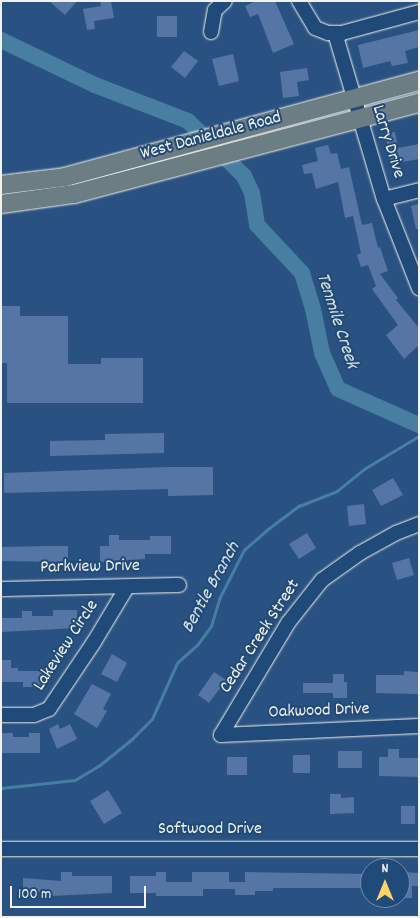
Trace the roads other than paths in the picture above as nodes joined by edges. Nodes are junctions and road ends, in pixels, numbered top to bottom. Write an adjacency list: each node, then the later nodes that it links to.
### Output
1 (225, 1): 4 (street)
2 (299, 1): 5 (street)
3 (419, 12): 5 (street)
4 (212, 32)
5 (336, 33): 7 (street, Larry Drive)
6 (419, 81): 7 (main road, West Danieldale Road)
7 (354, 97): 9 (street, Larry Drive); 10 (main road, West Danieldale Road)
8 (419, 103): 9 (main road, West Danieldale Road)
9 (360, 118): 12 (street, Larry Drive); 13 (main road, West Danieldale Road)
10 (1, 185)
11 (419, 190): 12 (street)
12 (384, 199): 14 (street, Larry Drive)
13 (1, 204)
14 (419, 288)
15 (419, 524): 21 (street, Cedar Creek Street)
16 (179, 585): 17 (street, Parkview Drive)
17 (127, 587): 18 (street, Parkview Drive); 19 (street, Lakeview Circle)
18 (1, 588)
19 (1, 715)
20 (419, 726): 21 (street, Oakwood Drive)
21 (221, 735)
22 (1, 850): 23 (street, Softwood Drive)
23 (419, 850)

